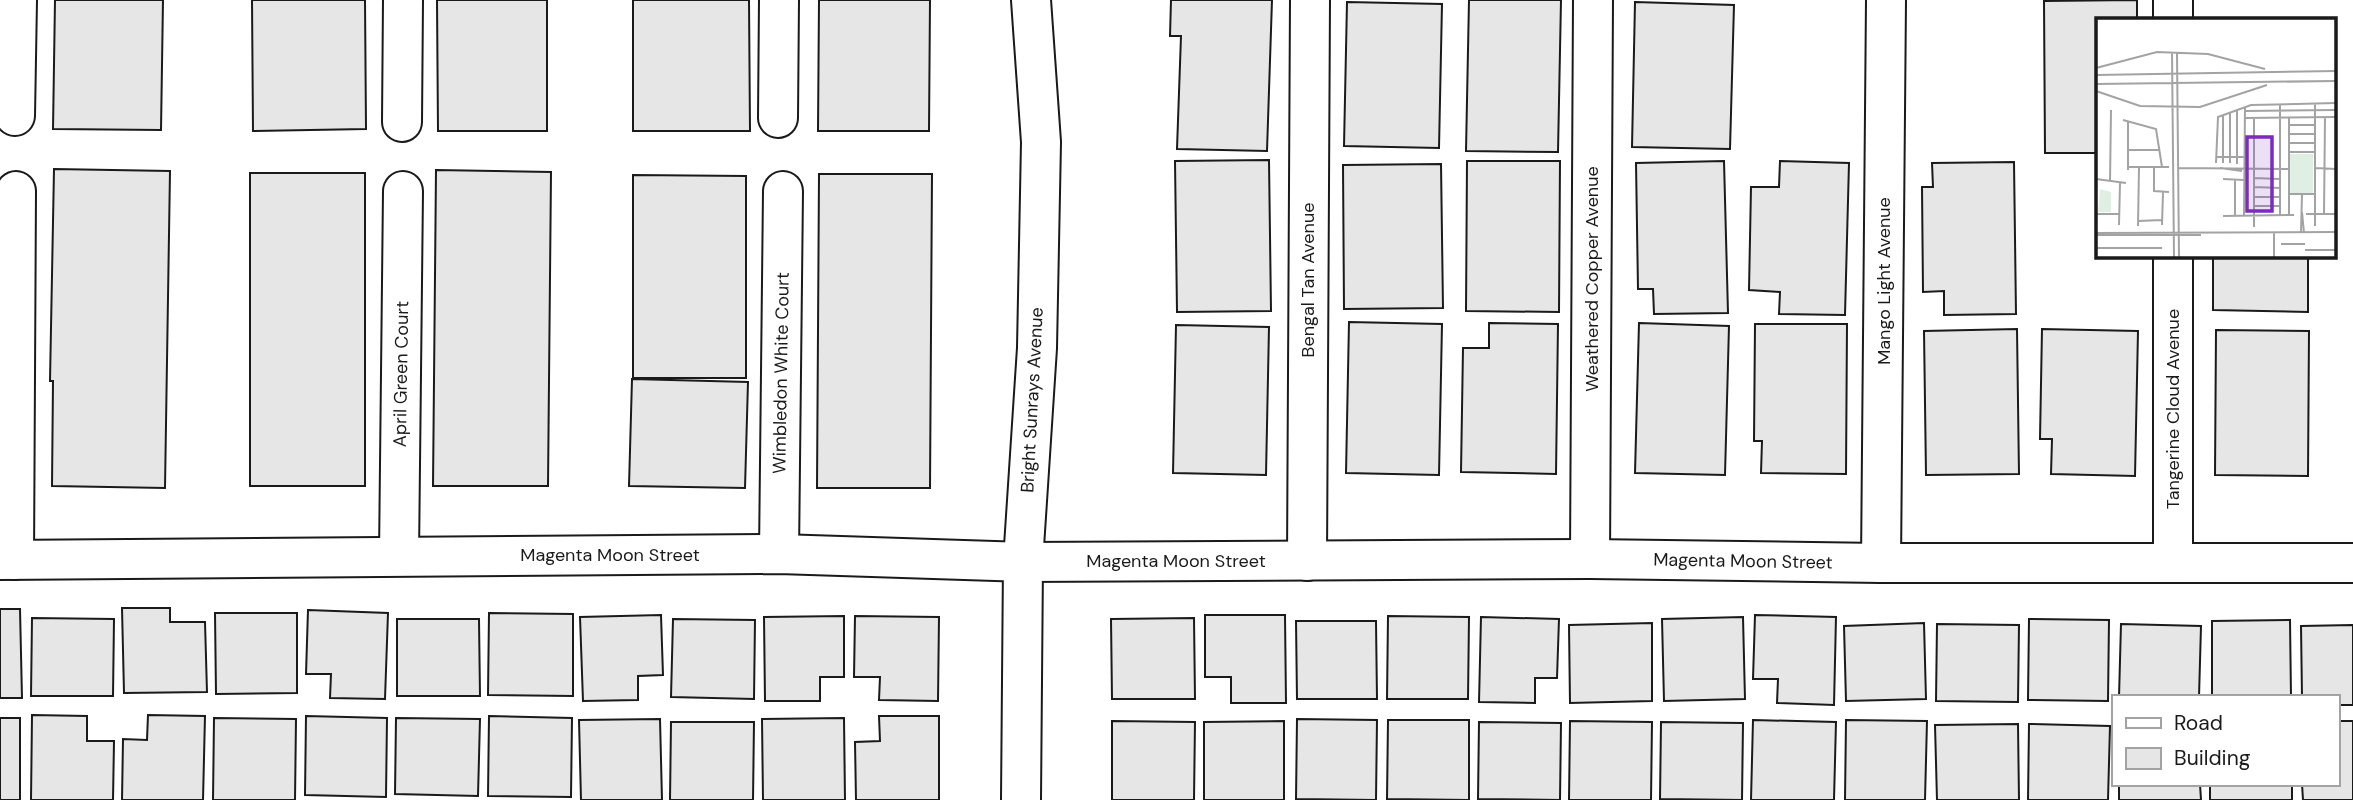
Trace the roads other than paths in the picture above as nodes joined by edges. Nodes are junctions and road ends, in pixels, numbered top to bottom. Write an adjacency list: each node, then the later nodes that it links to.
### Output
1 (17, 0): 10 (street)
2 (402, 0): 12 (street)
3 (779, 0): 11 (street)
4 (1031, 0): 22 (street, Bright Sunrays Avenue)
5 (1310, 0): 21 (street, Bengal Tan Avenue)
6 (1593, 0): 19 (street, Weathered Copper Avenue)
7 (1886, 0): 23 (street, Mango Light Avenue)
8 (2174, 0): 9 (street)
9 (2174, 18)
10 (15, 116)
11 (778, 118)
12 (402, 122)
13 (16, 191): 20 (street)
14 (403, 191): 18 (street, April Green Court)
15 (783, 191): 17 (street, Wimbledon White Court)
16 (2173, 257): 24 (street, Tangerine Cloud Avenue)
17 (779, 554): 18 (street, Magenta Moon Street); 22 (street, Magenta Moon Street)
18 (399, 556): 20 (street, Magenta Moon Street)
19 (1590, 559): 21 (street, Magenta Moon Street); 23 (street, Magenta Moon Street)
20 (7, 560)
21 (1307, 561): 22 (street, Magenta Moon Street)
22 (1023, 562): 26 (street, Bright Sunrays Avenue)
23 (1881, 563): 24 (street, Magenta Moon Street)
24 (2173, 563): 25 (street, Magenta Moon Street)
25 (2353, 563)
26 (1021, 800)

